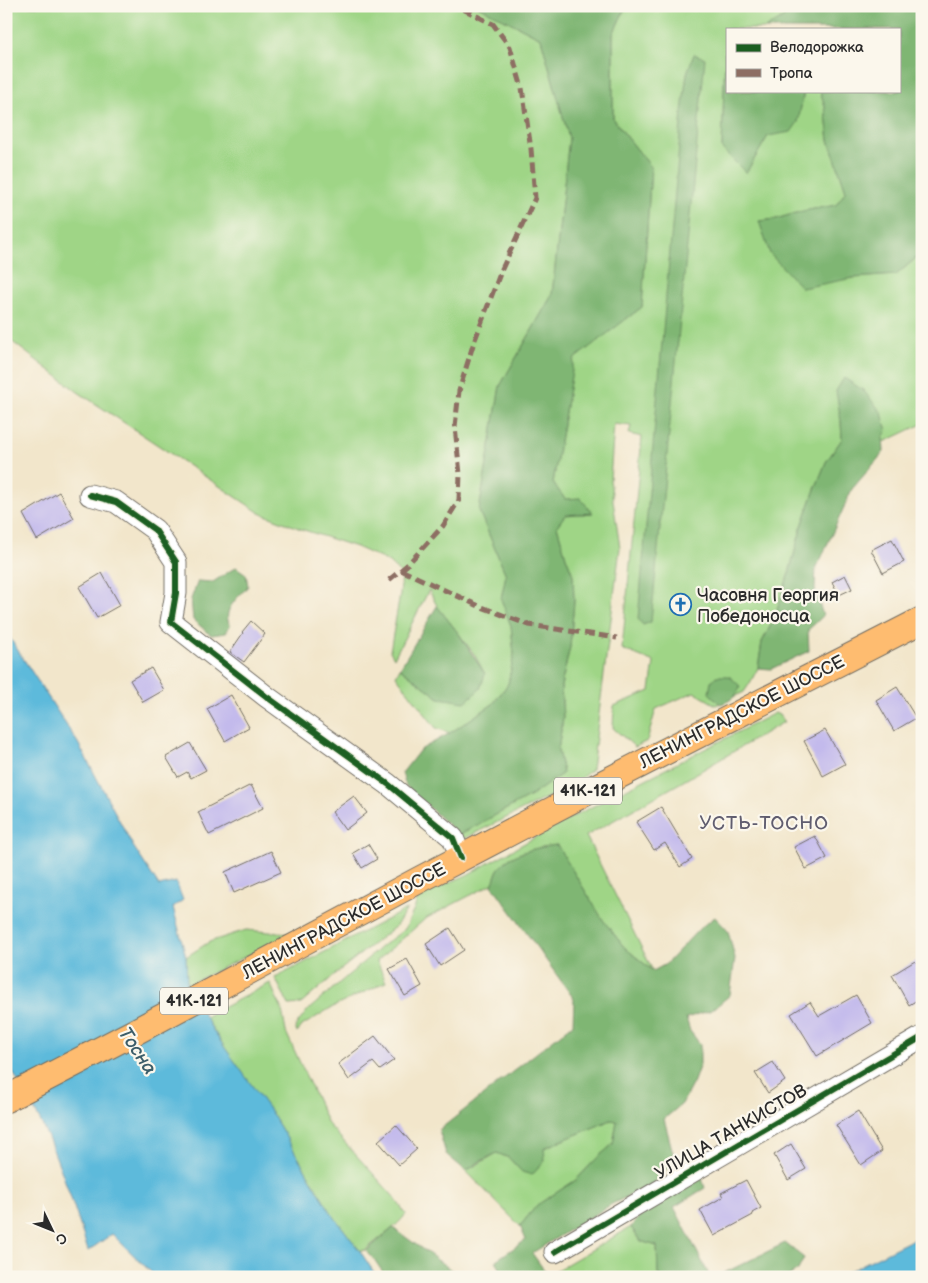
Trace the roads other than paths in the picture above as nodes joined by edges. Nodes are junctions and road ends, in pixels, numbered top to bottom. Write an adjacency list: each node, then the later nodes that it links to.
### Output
1 (90, 495): 3 (street)
2 (922, 620): 3 (main road, ЛЕНИНГРАДСКОЕ ШОССЕ / 41К-121)
3 (461, 858): 5 (main road, ЛЕНИНГРАДСКОЕ ШОССЕ / 41К-121)
4 (922, 1037): 6 (street, УЛИЦА ТАНКИСТОВ)
5 (6, 1099)
6 (555, 1252)

